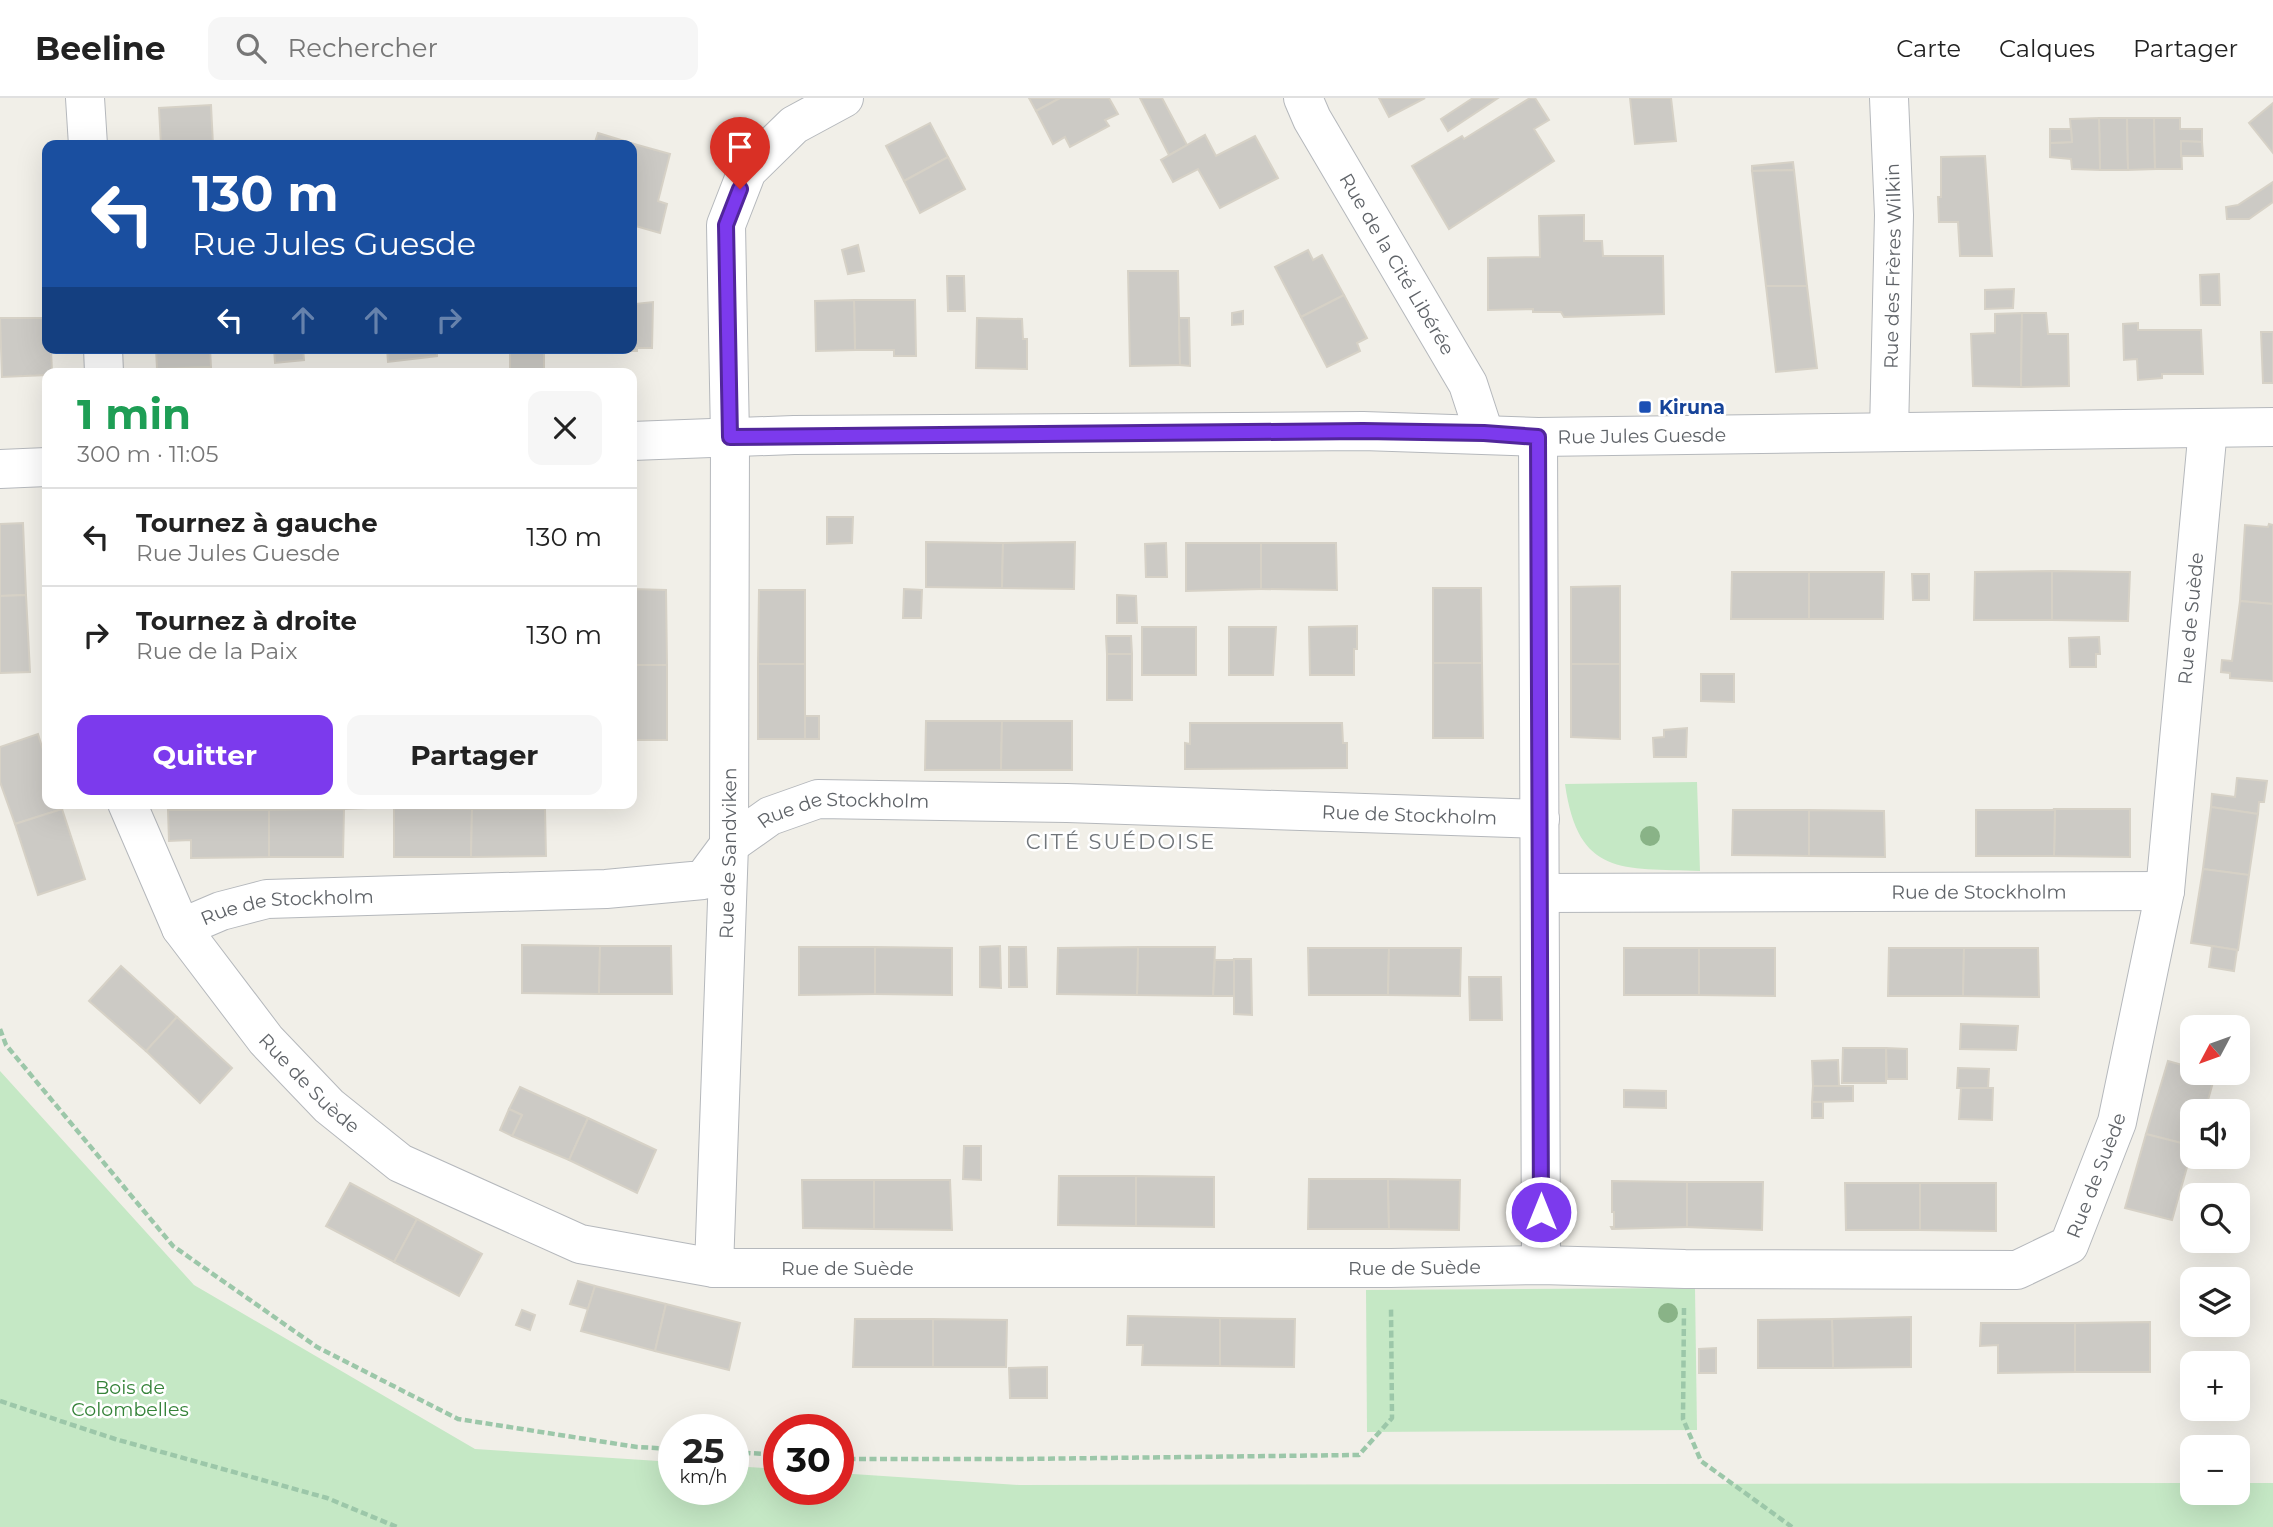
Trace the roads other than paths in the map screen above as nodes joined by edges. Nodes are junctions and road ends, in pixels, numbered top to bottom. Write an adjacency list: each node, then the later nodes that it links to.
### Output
1 (85, 98): 5 (street)
2 (844, 98): 10 (street, Rue de Sandviken)
3 (1303, 98): 9 (street, Rue de la Cité Libérée)
4 (1889, 98): 8 (street, Rue des Frères Wilkin)
5 (88, 140)
6 (2273, 427): 7 (street, Rue Jules Guesde)
7 (2208, 428): 8 (street, Rue Jules Guesde); 18 (street, Rue de Suède)
8 (1889, 432): 11 (street, Rue Jules Guesde)
9 (1484, 433): 10 (street, Rue Jules Guesde); 11 (street, Rue Jules Guesde)
10 (730, 437): 12 (street, Rue Jules Guesde); 17 (street, Rue de Sandviken)
11 (1538, 437): 16 (street)
12 (637, 440)
13 (42, 467): 14 (street)
14 (0, 469)
15 (130, 809): 20 (street, Rue de Suède)
16 (1539, 819): 17 (street, Rue de Stockholm); 19 (street)
17 (729, 845): 20 (street, Rue de Stockholm); 22 (street, Rue de Sandviken)
18 (2165, 891): 19 (street, Rue de Stockholm); 21 (street, Rue de Suède)
19 (1540, 893): 21 (street)
20 (181, 928): 22 (street, Rue de Suède)
21 (1541, 1265): 22 (street, Rue de Suède)
22 (714, 1268)

